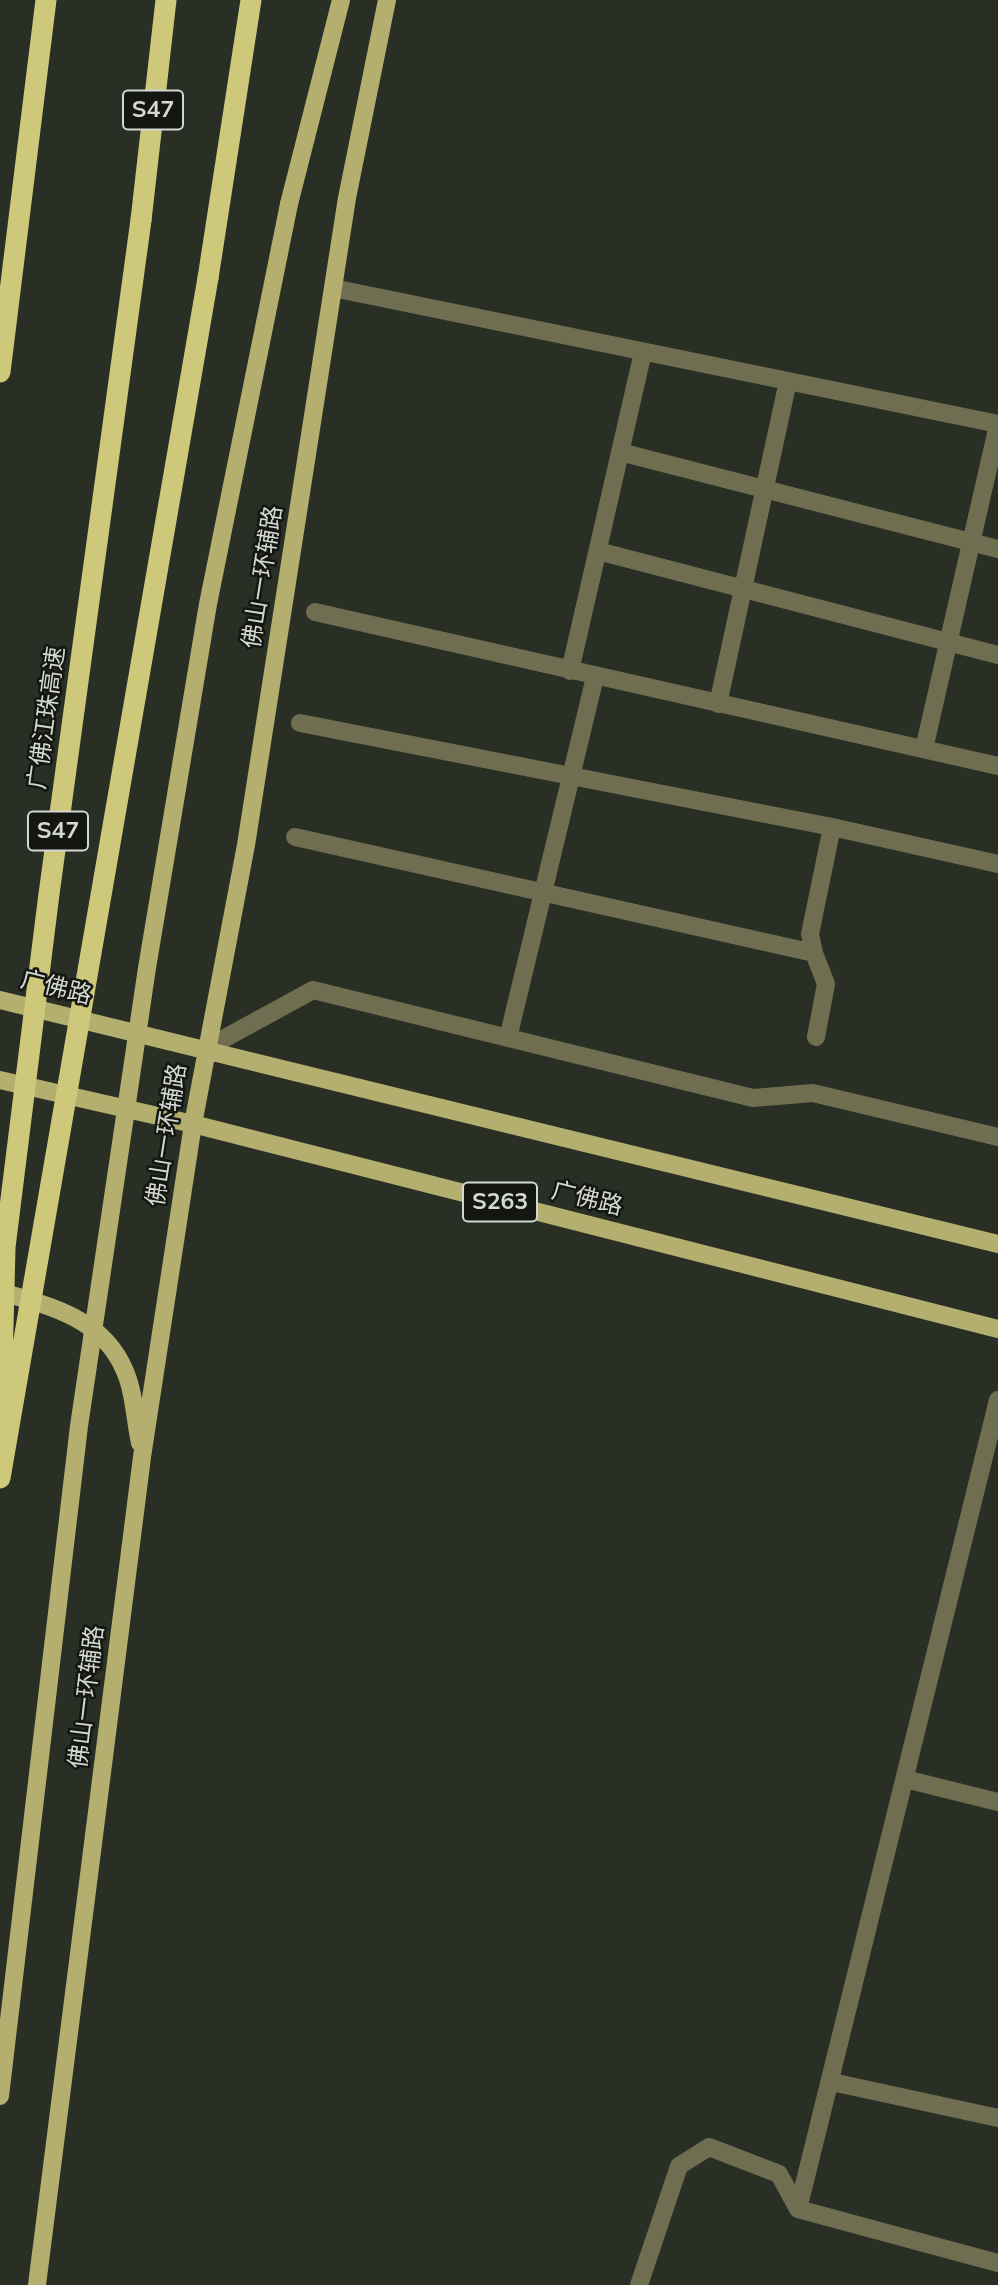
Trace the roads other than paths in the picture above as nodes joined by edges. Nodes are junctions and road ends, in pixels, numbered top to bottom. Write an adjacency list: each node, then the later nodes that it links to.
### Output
1 (46, 0): 8 (highway)
2 (166, 0): 44 (highway, 广佛江珠高速 / S47, bridge)
3 (251, 0): 46 (highway, bridge)
4 (341, 0): 50 (main road, 佛山一环辅路, bridge)
5 (387, 0): 6 (main road, 佛山一环辅路)
6 (333, 288): 7 (street); 35 (main road, 佛山一环辅路)
7 (643, 352): 9 (street); 11 (street)
8 (0, 372)
9 (788, 381): 10 (street); 12 (street)
10 (998, 424): 13 (street)
11 (620, 452): 12 (street); 15 (street)
12 (764, 489): 13 (street); 16 (street)
13 (971, 542): 14 (street); 18 (street)
14 (998, 549)
15 (598, 551): 16 (street); 20 (street)
16 (742, 589): 18 (street); 22 (street)
17 (315, 612): 20 (street)
18 (948, 642): 19 (street); 24 (street)
19 (998, 655)
20 (570, 671): 21 (street)
21 (595, 677): 22 (street); 26 (street)
22 (718, 704): 24 (street)
23 (300, 723): 26 (street)
24 (924, 749): 25 (street)
25 (998, 765)
26 (571, 776): 27 (street); 30 (street)
27 (832, 827): 29 (street); 31 (street)
28 (295, 837): 30 (street)
29 (998, 864)
30 (543, 892): 31 (street); 34 (street)
31 (814, 953): 33 (street)
32 (0, 1000): 35 (main road, 广佛路)
33 (817, 1037)
34 (508, 1038): 35 (street); 38 (street)
35 (205, 1049): 37 (main road, 佛山一环辅路); 39 (main road, 广佛路)
36 (0, 1080): 37 (main road, 广佛路 / S263)
37 (193, 1124): 41 (main road, 广佛路 / S263); 45 (main road, 佛山一环辅路)
38 (998, 1138)
39 (998, 1244)
40 (0, 1292): 45 (main road)
41 (998, 1329)
42 (998, 1400): 43 (street)
43 (993, 1443): 47 (street)
44 (0, 1444)
45 (142, 1457): 54 (main road, 佛山一环辅路)
46 (0, 1478)
47 (905, 1779): 48 (street); 49 (street)
48 (998, 1802)
49 (832, 2082): 51 (street); 52 (street)
50 (0, 2096)
51 (998, 2118)
52 (799, 2209): 53 (street); 55 (street)
53 (998, 2263)
54 (37, 2285)
55 (639, 2285)

